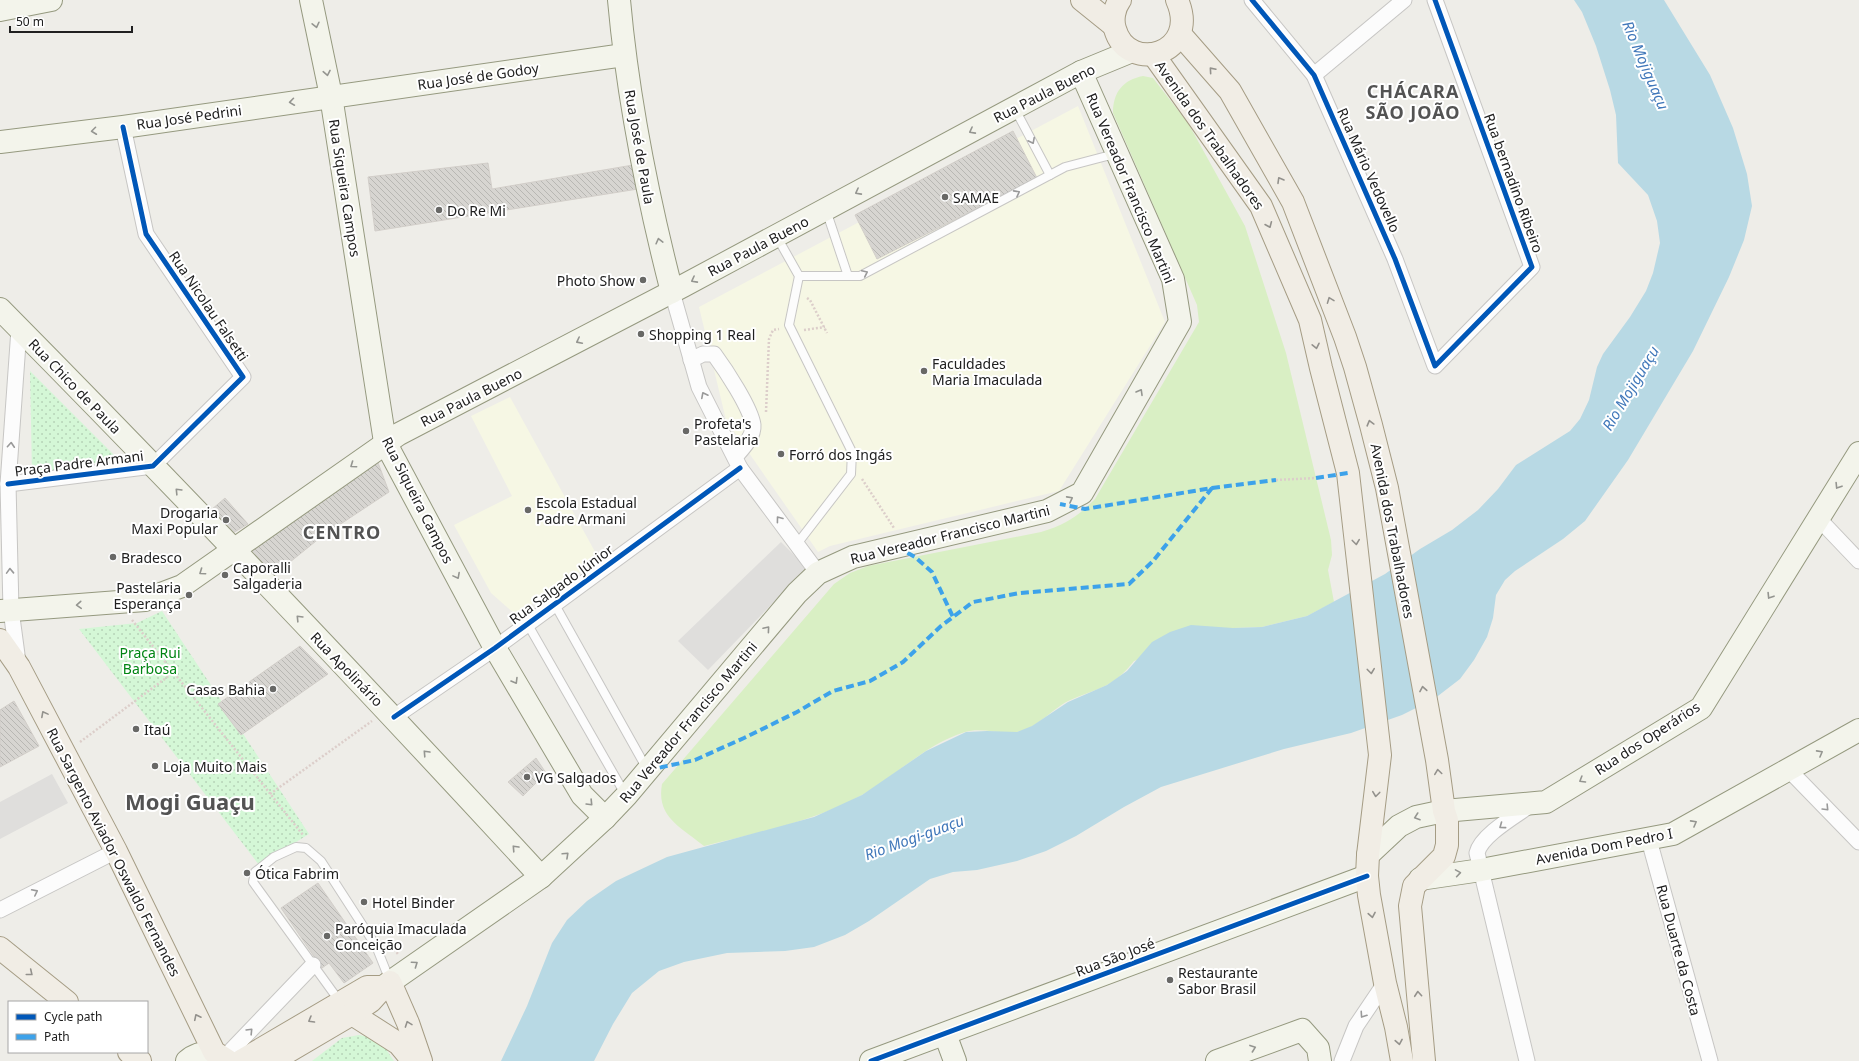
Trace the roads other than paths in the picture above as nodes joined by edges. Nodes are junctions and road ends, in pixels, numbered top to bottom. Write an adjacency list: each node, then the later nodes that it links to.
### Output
1 (51, 0): 10 (main road)
2 (311, 0): 18 (main road, Rua Siqueira Campos, one-way to 18)
3 (619, 0): 15 (main road, Rua José de Paula)
4 (1082, 0): 11 (main road)
5 (1120, 0): 11 (main road)
6 (1252, 0): 17 (street, Rua Mário Vedovello)
7 (1404, 0): 17 (street)
8 (1435, 0): 32 (street, Rua bernadino Ribeiro)
9 (1182, 4): 12 (main road)
10 (0, 10)
11 (1114, 25): 13 (main road)
12 (1180, 34): 14 (main road); 55 (main road, Avenida dos Trabalhadores, one-way to 12)
13 (1132, 50): 14 (main road); 16 (main road, Rua Paula Bueno)
14 (1153, 54): 60 (main road, Avenida dos Trabalhadores, one-way to 60)
15 (624, 55): 18 (main road, Rua José de Godoy); 28 (main road, Rua José de Paula, one-way to 15)
16 (1081, 72): 19 (main road, Rua Paula Bueno); 22 (main road, Rua Vereador Francisco Martini)
17 (1314, 75): 32 (street, Rua Mário Vedovello)
18 (331, 96): 20 (main road, Rua José Pedrini, one-way to 20); 33 (main road, Rua Siqueira Campos)
19 (1015, 108): 23 (lane, one-way to 23); 24 (main road, Rua Paula Bueno, one-way to 24)
20 (123, 127): 21 (main road, Rua José Pedrini, one-way to 21); 36 (street, Rua Nicolau Falsetti)
21 (0, 142)
22 (1118, 156): 23 (lane); 42 (main road, Rua Vereador Francisco Martini, one-way to 22)
23 (1050, 175): 27 (lane, one-way to 23)
24 (826, 209): 25 (main road, Rua Paula Bueno); 27 (lane)
25 (776, 236): 26 (lane); 28 (main road, Rua Paula Bueno, one-way to 28)
26 (798, 276): 27 (lane); 39 (lane)
27 (848, 276)
28 (672, 292): 31 (street); 33 (main road, Rua Paula Bueno, one-way to 33)
29 (0, 309): 30 (main road, Rua Chico de Paula)
30 (19, 328): 36 (main road, Rua Chico de Paula); 37 (street, Praça Padre Armani, one-way to 30)
31 (691, 360): 35 (street, one-way to 31); 35 (street, Rua Salgado Júnior)
32 (1436, 366)
33 (385, 442): 40 (main road, Rua Paula Bueno, one-way to 40); 47 (main road, Rua Siqueira Campos, one-way to 47)
34 (1859, 453): 38 (main road, Rua dos Operários, one-way to 38)
35 (737, 462): 39 (street, one-way to 35); 43 (street, Rua Salgado Júnior)
36 (153, 466): 37 (street, Praça Padre Armani); 40 (main road, Rua Chico de Paula, one-way to 36)
37 (8, 484): 44 (street, one-way to 37)
38 (1818, 518): 41 (street); 54 (main road, Rua dos Operários, one-way to 54)
39 (797, 544): 42 (street)
40 (234, 550): 44 (main road, one-way to 44); 49 (main road, Rua Apolinário, one-way to 40)
41 (1859, 561)
42 (818, 573): 51 (main road, Rua Vereador Francisco Martini, one-way to 42)
43 (554, 603): 45 (street, Rua Salgado Júnior); 51 (lane)
44 (6, 611): 48 (street)
45 (527, 623): 47 (street, Rua Salgado Júnior); 53 (lane)
46 (0, 640): 48 (main road, Rua Sargento Aviador Oswaldo Fernandes)
47 (495, 648): 49 (street, Rua Salgado Júnior); 56 (main road, Rua Siqueira Campos, one-way to 56)
48 (19, 667): 59 (main road, Rua Sargento Aviador Oswaldo Fernandes, one-way to 48)
49 (390, 714): 62 (main road, Rua Apolinário, one-way to 49)
50 (1859, 730): 52 (main road, Avenida Dom Pedro I, one-way to 50)
51 (648, 770): 53 (main road, Rua Vereador Francisco Martini)
52 (1789, 770): 57 (main road, Avenida Dom Pedro I, one-way to 52); 58 (street, one-way to 58)
53 (626, 796): 56 (main road, Rua Vereador Francisco Martini)
54 (1533, 803): 55 (main road, Rua dos Operários); 61 (street, one-way to 61)
55 (1444, 811): 60 (main road, Rua dos Operários, one-way to 60); 63 (main road, Avenida dos Trabalhadores)
56 (605, 818): 62 (main road, Rua Vereador Francisco Martini, one-way to 56)
57 (1649, 840): 61 (main road, Avenida Dom Pedro I); 85 (street, Rua Duarte da Costa)
58 (1859, 842)
59 (116, 851): 64 (street, one-way to 59); 72 (main road, Rua Sargento Aviador Oswaldo Fernandes, one-way to 59)
60 (1368, 866): 67 (main road, Avenida dos Trabalhadores, one-way to 67); 71 (main road, Rua São José)
61 (1481, 870): 63 (main road, Avenida Dom Pedro I, one-way to 61); 84 (street)
62 (541, 877): 68 (main road, Rua Vereador Francisco Martini, one-way to 62)
63 (1420, 880): 83 (main road, Avenida dos Trabalhadores, one-way to 63)
64 (0, 910)
65 (0, 948): 69 (main road, one-way to 69)
66 (313, 966): 68 (lane); 70 (lane); 72 (street, one-way to 66)
67 (1385, 983): 81 (street, one-way to 81); 82 (main road, Avenida dos Trabalhadores, one-way to 82)
68 (387, 984): 70 (main road); 76 (main road, one-way to 68)
69 (66, 1001)
70 (346, 1009): 72 (main road, one-way to 72); 74 (main road); 75 (main road)
71 (945, 1034): 77 (main road, Rua São José); 78 (main road)
72 (225, 1059): 73 (main road)
73 (187, 1061)
74 (272, 1061)
75 (413, 1061)
76 (421, 1061)
77 (871, 1061)
78 (955, 1061)
79 (1217, 1061): 80 (main road, one-way to 80)
80 (1320, 1061)
81 (1342, 1061)
82 (1402, 1061)
83 (1424, 1061)
84 (1527, 1061)
85 (1710, 1061)

